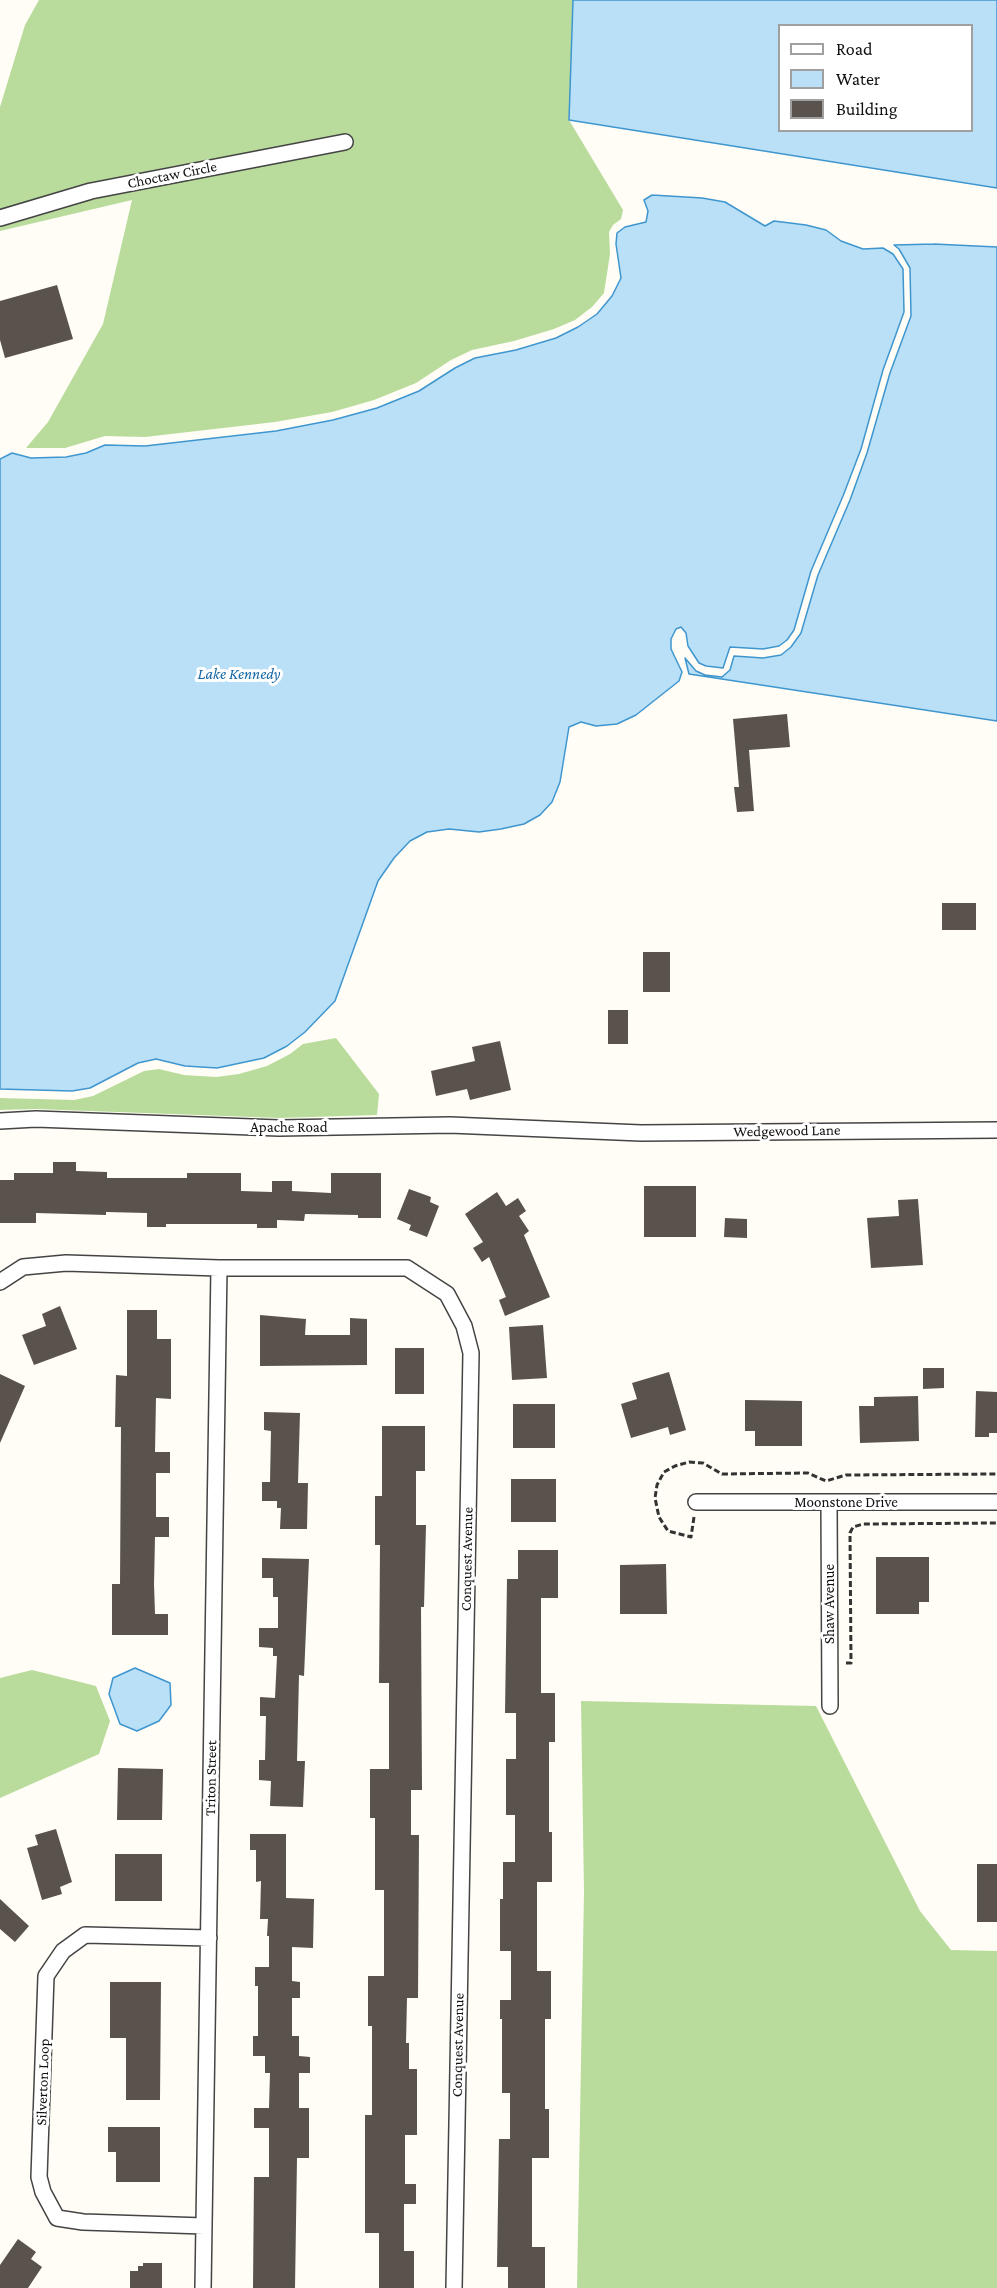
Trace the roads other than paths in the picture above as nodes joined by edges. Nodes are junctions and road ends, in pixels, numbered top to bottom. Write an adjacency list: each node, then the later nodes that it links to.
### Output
1 (345, 142): 2 (street, Choctaw Circle)
2 (0, 218)
3 (0, 1121): 5 (street, Apache Road)
4 (997, 1130): 5 (street, Wedgewood Lane)
5 (577, 1131)
6 (219, 1268): 7 (street, Conquest Avenue); 12 (street, Triton Street); 15 (street, Conquest Avenue)
7 (0, 1282)
8 (696, 1502): 9 (street, Moonstone Drive)
9 (829, 1502): 10 (street, Moonstone Drive); 11 (street, Shaw Avenue)
10 (997, 1502)
11 (830, 1706)
12 (209, 1938): 13 (street, Triton Street); 13 (street, Silverton Loop)
13 (204, 2226): 14 (street, Triton Street)
14 (203, 2288)
15 (454, 2288)

